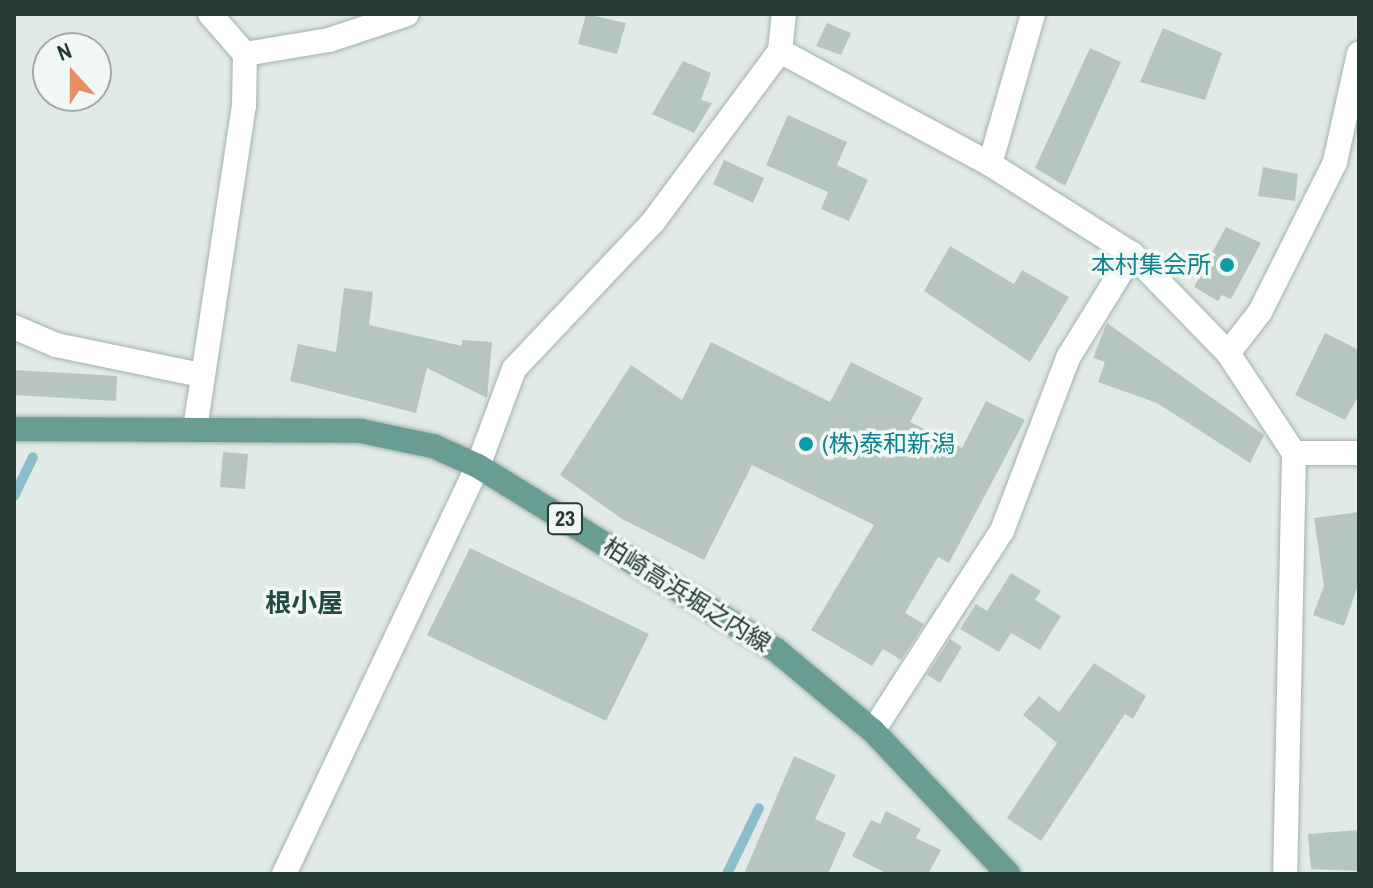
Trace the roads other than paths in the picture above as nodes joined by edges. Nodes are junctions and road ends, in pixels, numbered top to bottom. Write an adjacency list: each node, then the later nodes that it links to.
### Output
1 (210, 14): 6 (street)
2 (407, 14): 6 (street)
3 (784, 14): 5 (street)
4 (1033, 14): 8 (street)
5 (780, 51): 8 (street); 17 (street)
6 (245, 54): 12 (street)
7 (1359, 54): 11 (street)
8 (990, 164): 9 (street)
9 (1132, 254): 11 (street); 18 (street)
10 (14, 327): 12 (street)
11 (1228, 353): 15 (street)
12 (201, 375): 14 (street)
13 (14, 429): 14 (main road, 柏崎高浜堀之内線 / 23)
14 (195, 429): 17 (main road, 柏崎高浜堀之内線 / 23)
15 (1294, 453): 16 (street); 21 (street)
16 (1359, 453)
17 (478, 466): 18 (main road, 柏崎高浜堀之内線 / 23); 19 (street)
18 (873, 731): 20 (main road, 柏崎高浜堀之内線 / 23)
19 (284, 874)
20 (1008, 874)
21 (1285, 874)

